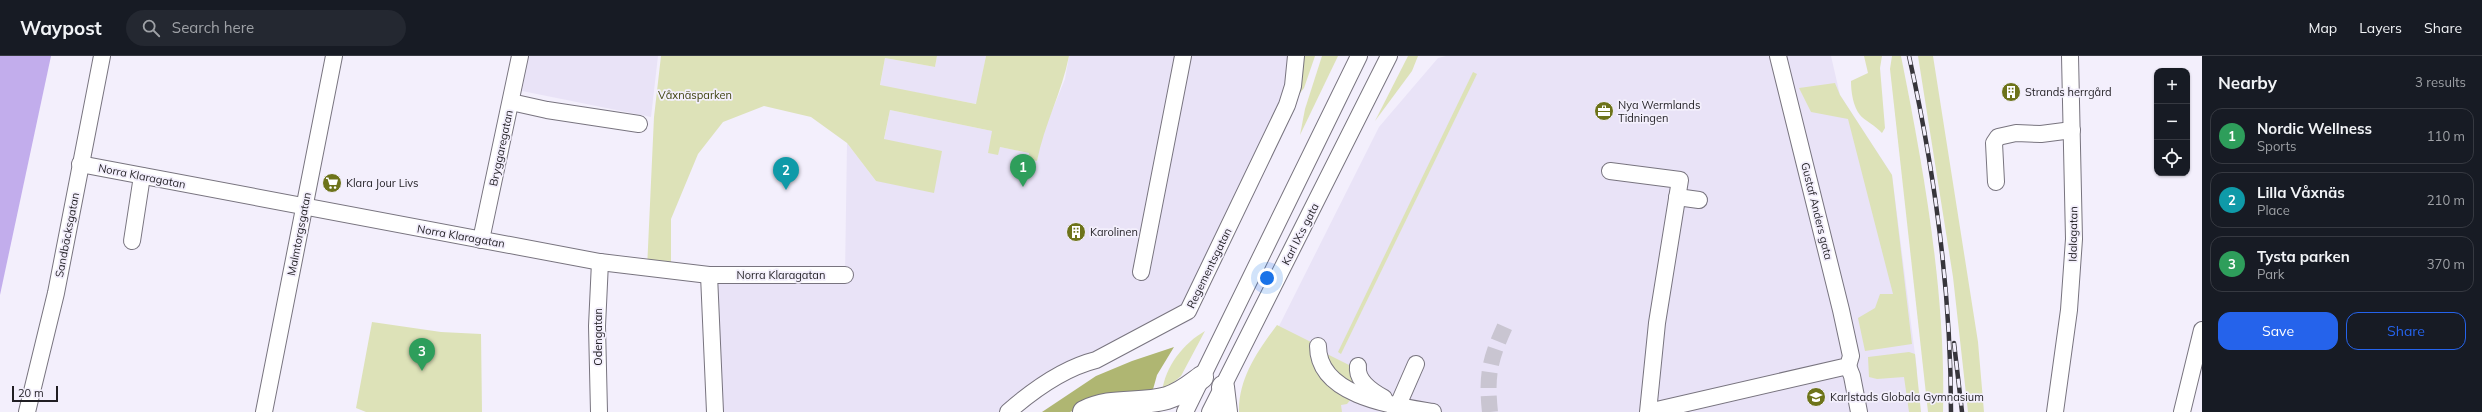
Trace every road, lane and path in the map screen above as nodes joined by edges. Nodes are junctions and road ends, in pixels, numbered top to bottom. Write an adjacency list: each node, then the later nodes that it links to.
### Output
1 (102, 56): 13 (street, Sandbäcksgatan)
2 (334, 56): 19 (street, Malmtorgsgatan)
3 (520, 56): 10 (street, Bryggaregatan)
4 (1183, 56): 23 (street)
5 (1296, 56): 38 (street, Regementsgatan)
6 (1358, 56): 31 (street)
7 (1389, 56): 32 (street, Karl IX:s gata)
8 (1778, 56): 30 (street, Gustaf Anders gata)
9 (2070, 56): 12 (street, Idalagatan)
10 (511, 102): 11 (street); 20 (street, Bryggaregatan)
11 (639, 124)
12 (2072, 130): 16 (street); 46 (street, Idalagatan)
13 (80, 164): 15 (street, Norra Klaragatan); 34 (street, Sandbäcksgatan)
14 (1610, 171): 17 (street)
15 (142, 176): 19 (street, Norra Klaragatan); 21 (street)
16 (1996, 182)
17 (1677, 197): 18 (street); 44 (street)
18 (1699, 200)
19 (304, 208): 20 (street, Norra Klaragatan); 35 (street, Malmtorgsgatan)
20 (481, 240): 22 (street, Norra Klaragatan)
21 (132, 241)
22 (600, 262): 24 (street, Norra Klaragatan); 36 (street, Odengatan)
23 (1141, 272)
24 (709, 275): 25 (street, Norra Klaragatan); 37 (street)
25 (845, 275)
26 (2202, 330): 47 (street)
27 (1318, 346): 33 (street)
28 (1416, 364): 33 (street)
29 (1358, 366): 33 (street)
30 (1848, 366): 44 (street); 45 (street, Gustaf Anders gata)
31 (1202, 377): 39 (highway); 40 (street)
32 (1223, 387): 41 (street, Karl IX:s gata); 42 (highway)
33 (1396, 409): 43 (street)
34 (27, 412)
35 (264, 412)
36 (599, 412)
37 (715, 412)
38 (1008, 412)
39 (1084, 412)
40 (1185, 412)
41 (1210, 412)
42 (1226, 412)
43 (1433, 412)
44 (1648, 412)
45 (1859, 412)
46 (2055, 412)
47 (2182, 412)

